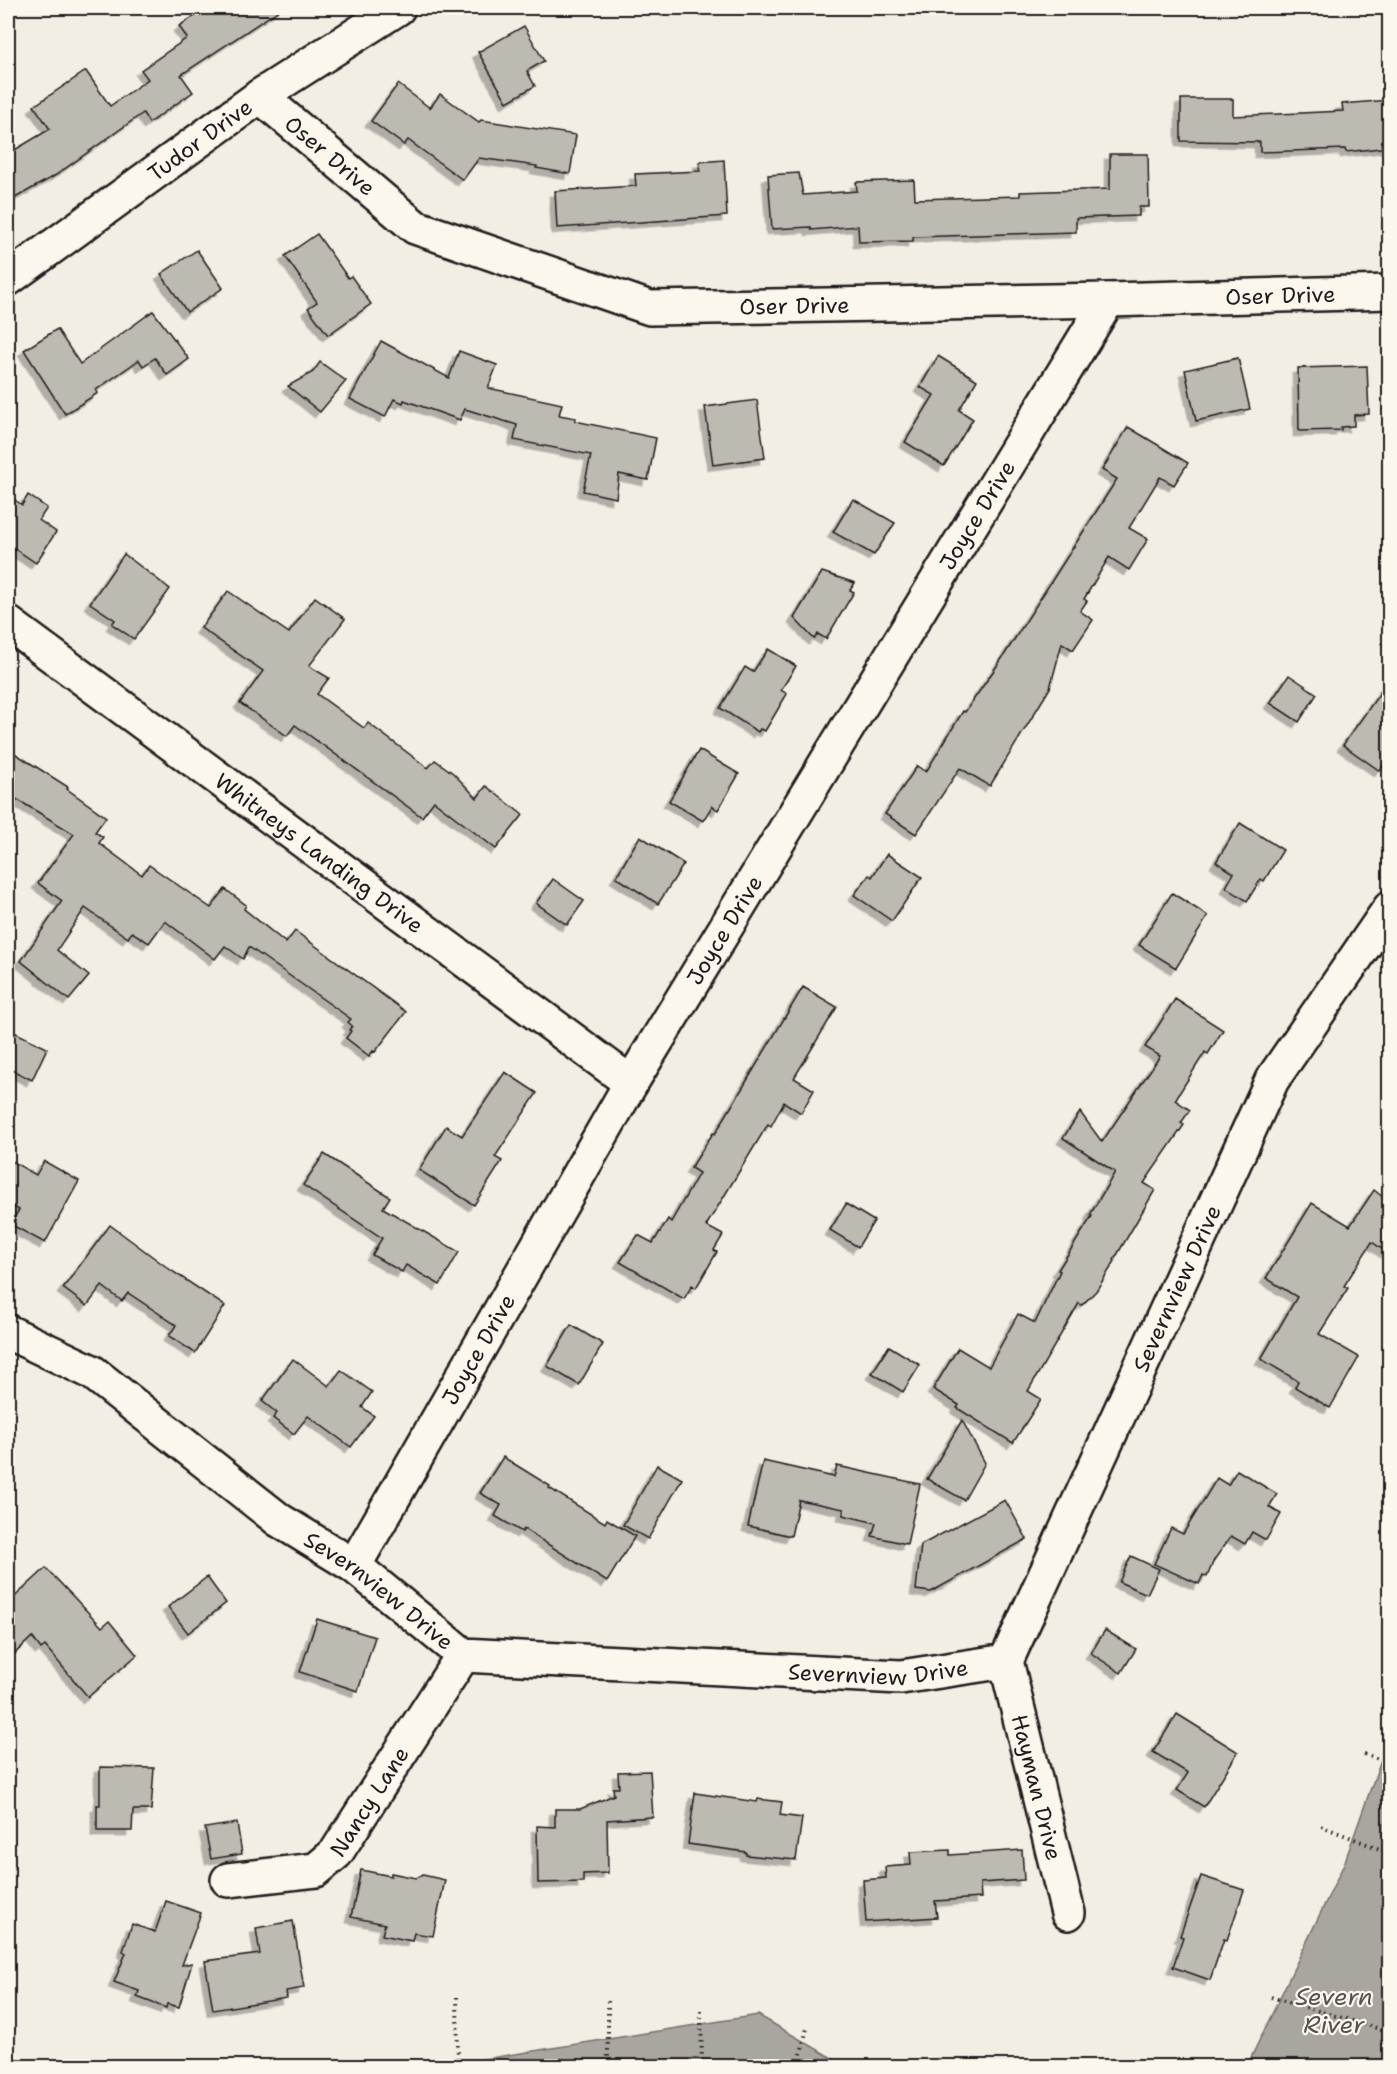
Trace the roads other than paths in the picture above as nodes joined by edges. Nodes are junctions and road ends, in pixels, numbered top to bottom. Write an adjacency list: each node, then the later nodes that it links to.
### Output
1 (398, 8): 2 (street, Tudor Drive)
2 (260, 96): 3 (street, Tudor Drive); 5 (street, Oser Drive)
3 (8, 279)
4 (1389, 292): 5 (street, Oser Drive)
5 (1108, 300): 8 (street, Joyce Drive)
6 (8, 623): 8 (street, Whitneys Landing Drive)
7 (1389, 908): 12 (street, Severnview Drive)
8 (631, 1083): 10 (street, Joyce Drive)
9 (8, 1332): 10 (street, Severnview Drive)
10 (354, 1566): 11 (street, Severnview Drive)
11 (463, 1655): 12 (street, Severnview Drive); 13 (street, Nancy Lane)
12 (1006, 1661): 14 (street, Hayman Drive)
13 (228, 1880)
14 (1068, 1913)

